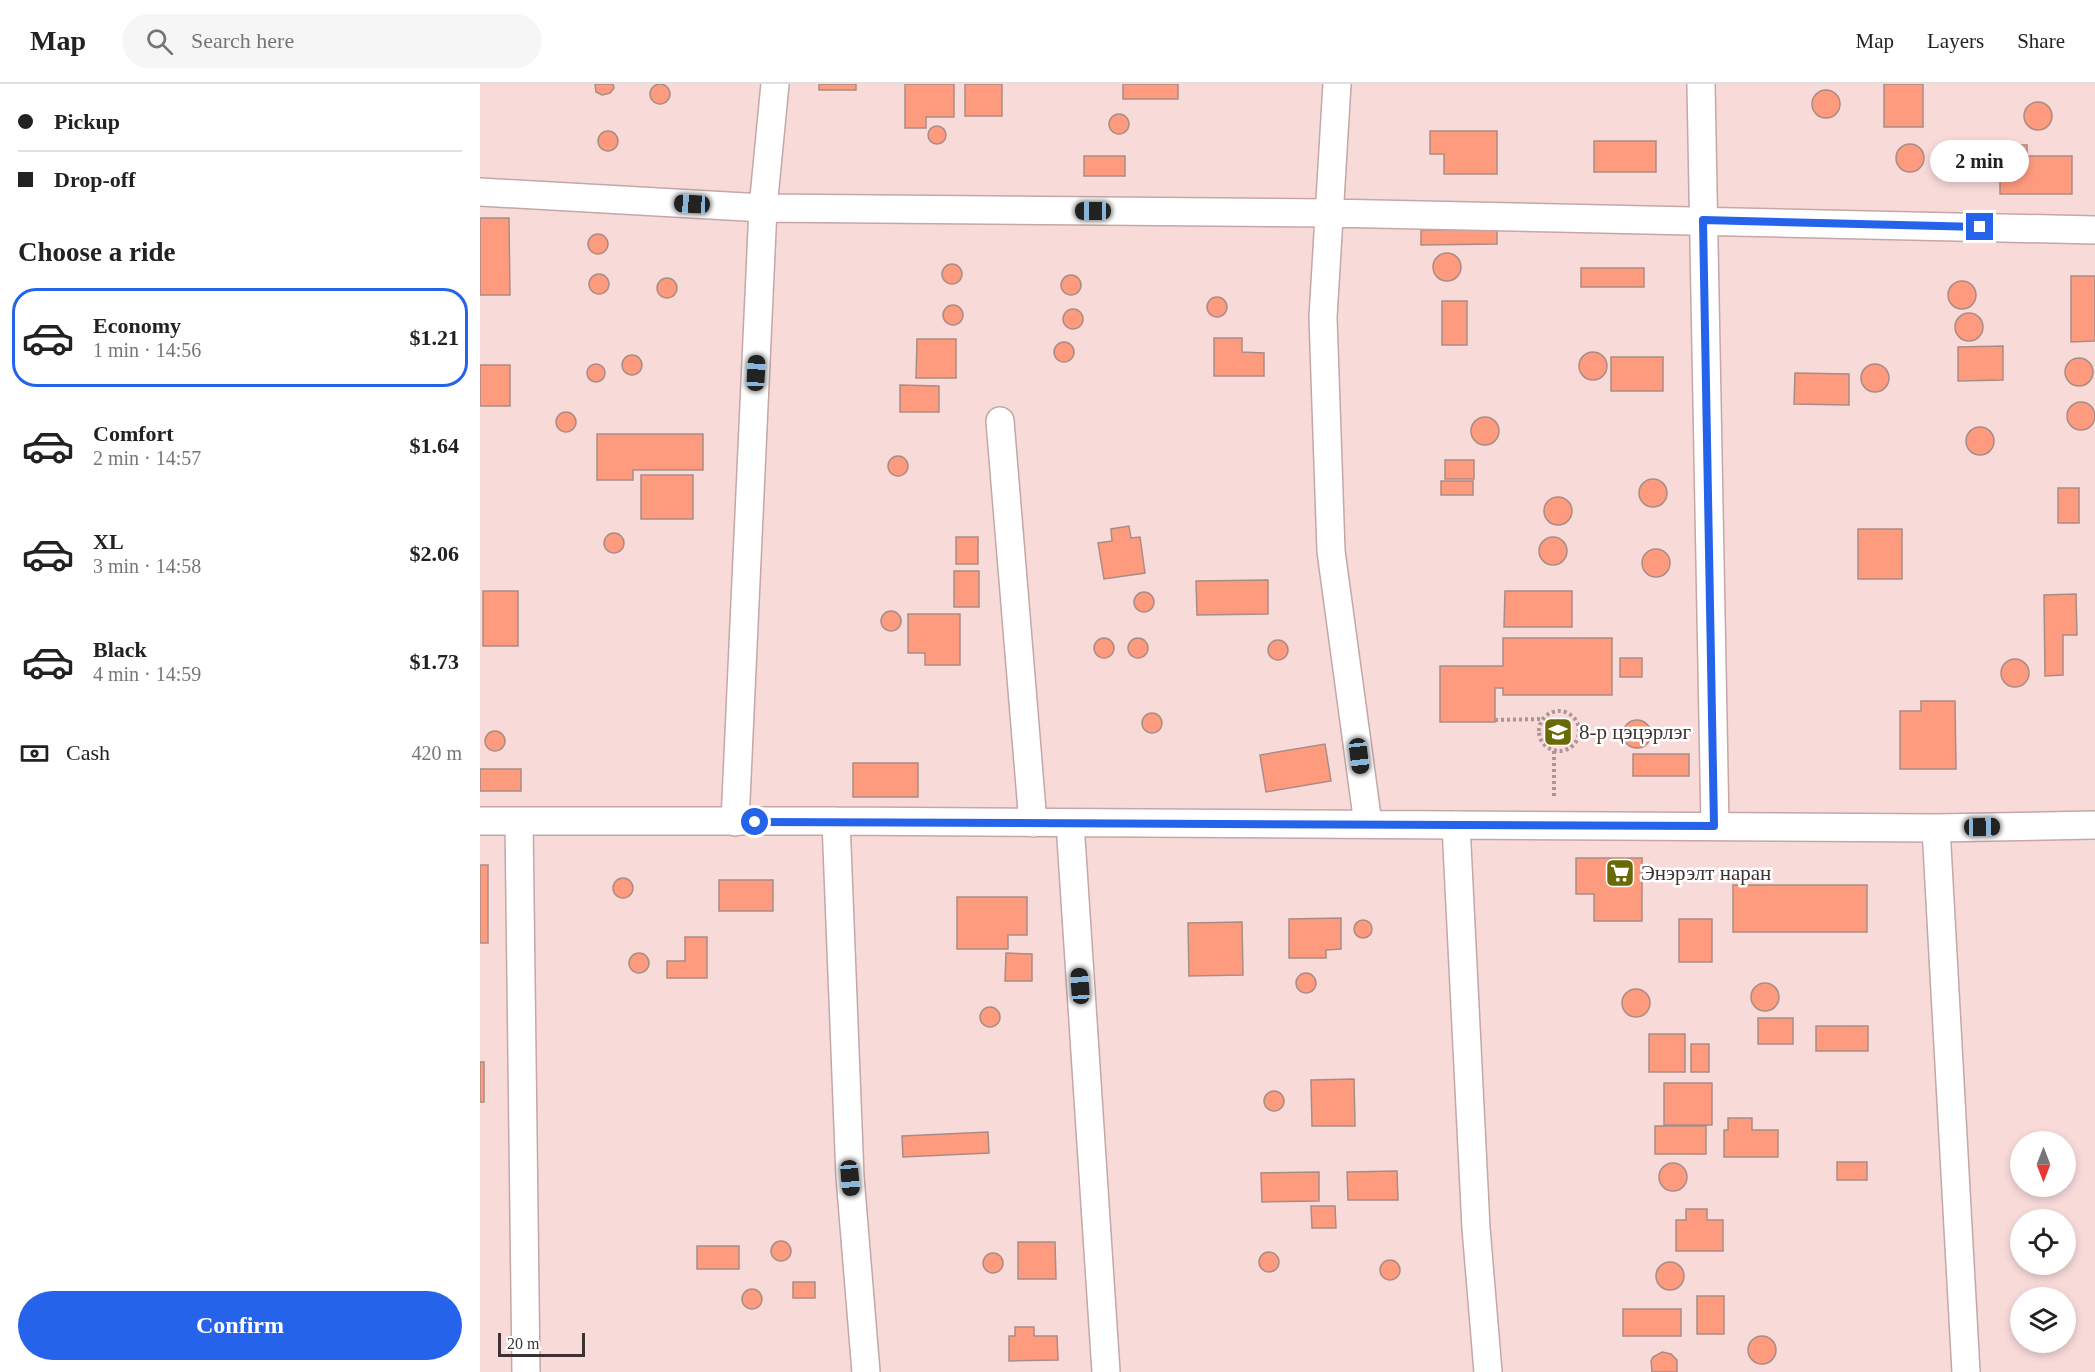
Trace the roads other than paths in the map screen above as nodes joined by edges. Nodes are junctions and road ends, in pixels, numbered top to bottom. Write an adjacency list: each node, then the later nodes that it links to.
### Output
1 (775, 84): 5 (street)
2 (1337, 84): 6 (street)
3 (1701, 84): 7 (street)
4 (480, 192): 5 (street)
5 (763, 208): 6 (street); 13 (street)
6 (1329, 213): 7 (street); 16 (street)
7 (1703, 220): 8 (street); 19 (street)
8 (2095, 230)
9 (1000, 421): 14 (street)
10 (480, 821): 11 (street)
11 (519, 821): 13 (street); 21 (street)
12 (836, 821): 13 (street); 14 (street); 22 (street)
13 (735, 822)
14 (1033, 823): 15 (street)
15 (1070, 823): 16 (street); 23 (street)
16 (1368, 824): 17 (street)
17 (1456, 825): 19 (street); 24 (street)
18 (2095, 825): 20 (street)
19 (1714, 826): 20 (street)
20 (1936, 828): 25 (street)
21 (526, 1372)
22 (866, 1372)
23 (1106, 1372)
24 (1488, 1372)
25 (1966, 1372)

